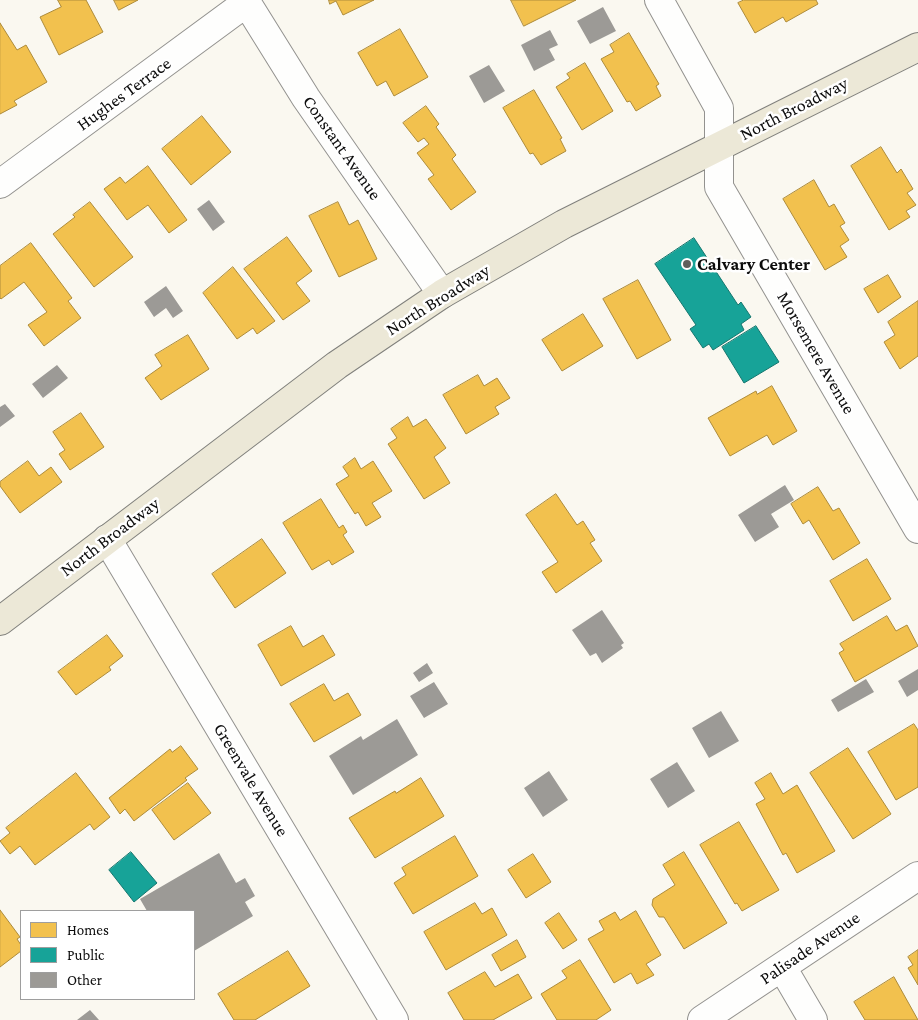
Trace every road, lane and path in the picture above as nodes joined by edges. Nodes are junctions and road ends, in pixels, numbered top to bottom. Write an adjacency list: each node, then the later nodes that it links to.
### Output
1 (659, 0): 4 (street, Morsemere Avenue)
2 (246, 2): 5 (street, Hughes Terrace); 6 (street, Constant Avenue)
3 (918, 47): 4 (main road, North Broadway)
4 (718, 147): 6 (main road, North Broadway); 7 (street, Morsemere Avenue)
5 (0, 184)
6 (442, 294): 8 (main road, North Broadway)
7 (918, 529)
8 (107, 540): 9 (main road, North Broadway); 12 (street, Greenvale Avenue)
9 (0, 621)
10 (918, 876): 11 (street, Palisade Avenue)
11 (782, 967): 13 (street, Palisade Avenue); 14 (street)
12 (394, 1020)
13 (702, 1020)
14 (813, 1020)

